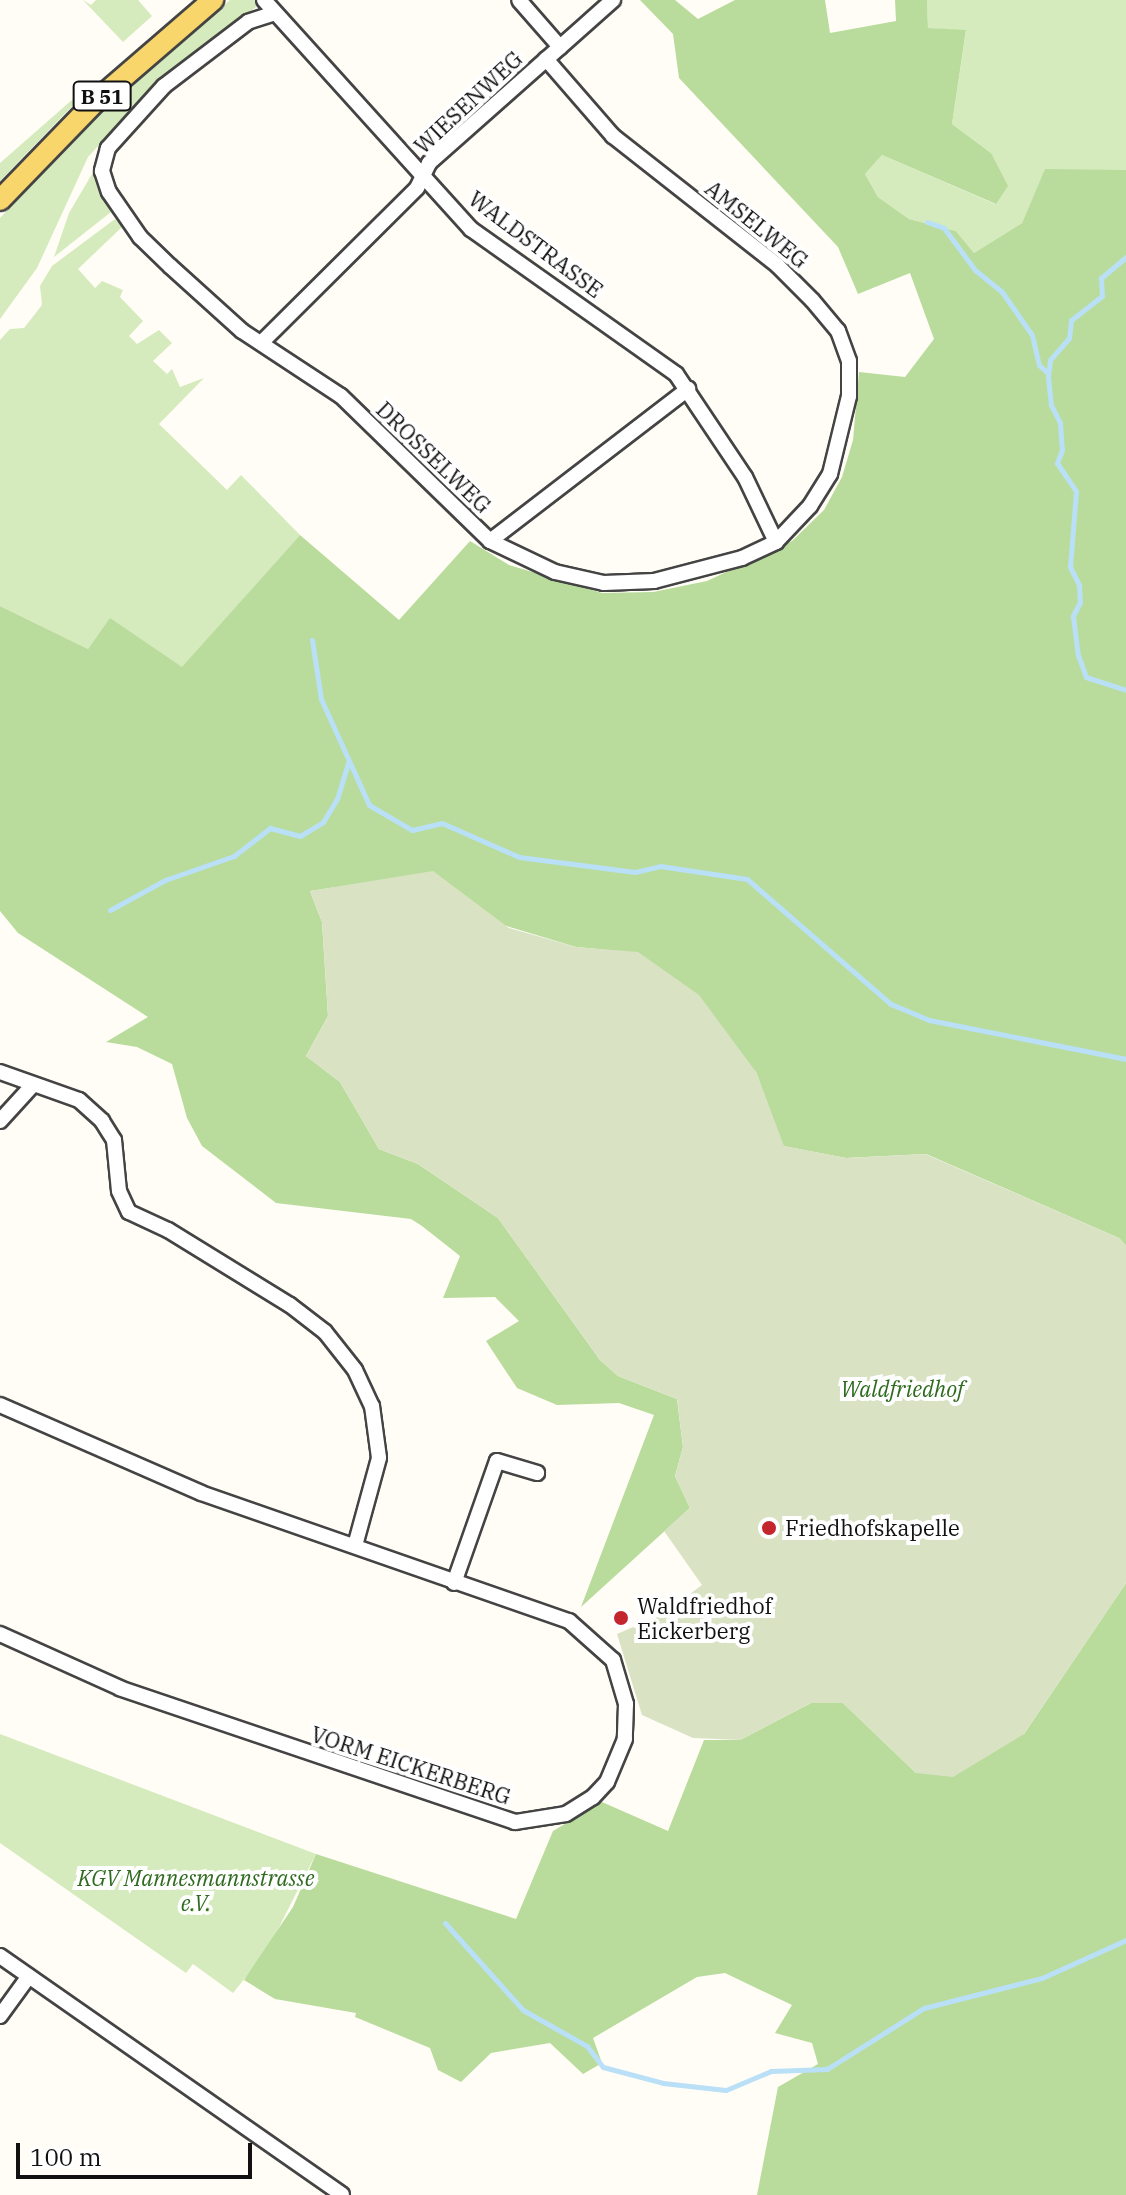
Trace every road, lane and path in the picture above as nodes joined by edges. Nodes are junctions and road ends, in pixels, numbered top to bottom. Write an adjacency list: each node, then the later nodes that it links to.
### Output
1 (213, 0): 8 (main road, B 51)
2 (519, 0): 5 (street)
3 (613, 0): 5 (street)
4 (268, 5): 7 (street, WALDSTRASSE); 9 (street, DROSSELWEG)
5 (560, 47): 6 (street, WIESENWEG)
6 (546, 59): 7 (street, WIESENWEG); 12 (street, AMSELWEG)
7 (422, 178): 9 (street); 10 (street, WALDSTRASSE)
8 (0, 200)
9 (262, 342): 11 (street, DROSSELWEG)
10 (688, 389): 11 (street, DROSSELWEG); 12 (street)
11 (490, 541): 12 (street, AMSELWEG)
12 (776, 542)
13 (0, 1072): 14 (street)
14 (32, 1086): 15 (street); 18 (street)
15 (0, 1121)
16 (1, 1408): 18 (street, VORM EICKERBERG)
17 (537, 1473): 19 (street)
18 (355, 1546): 19 (street, VORM EICKERBERG)
19 (454, 1583): 20 (street, VORM EICKERBERG)
20 (0, 1634)
21 (0, 1956): 22 (street)
22 (29, 1976): 23 (street); 24 (street)
23 (0, 2016)
24 (342, 2195)

